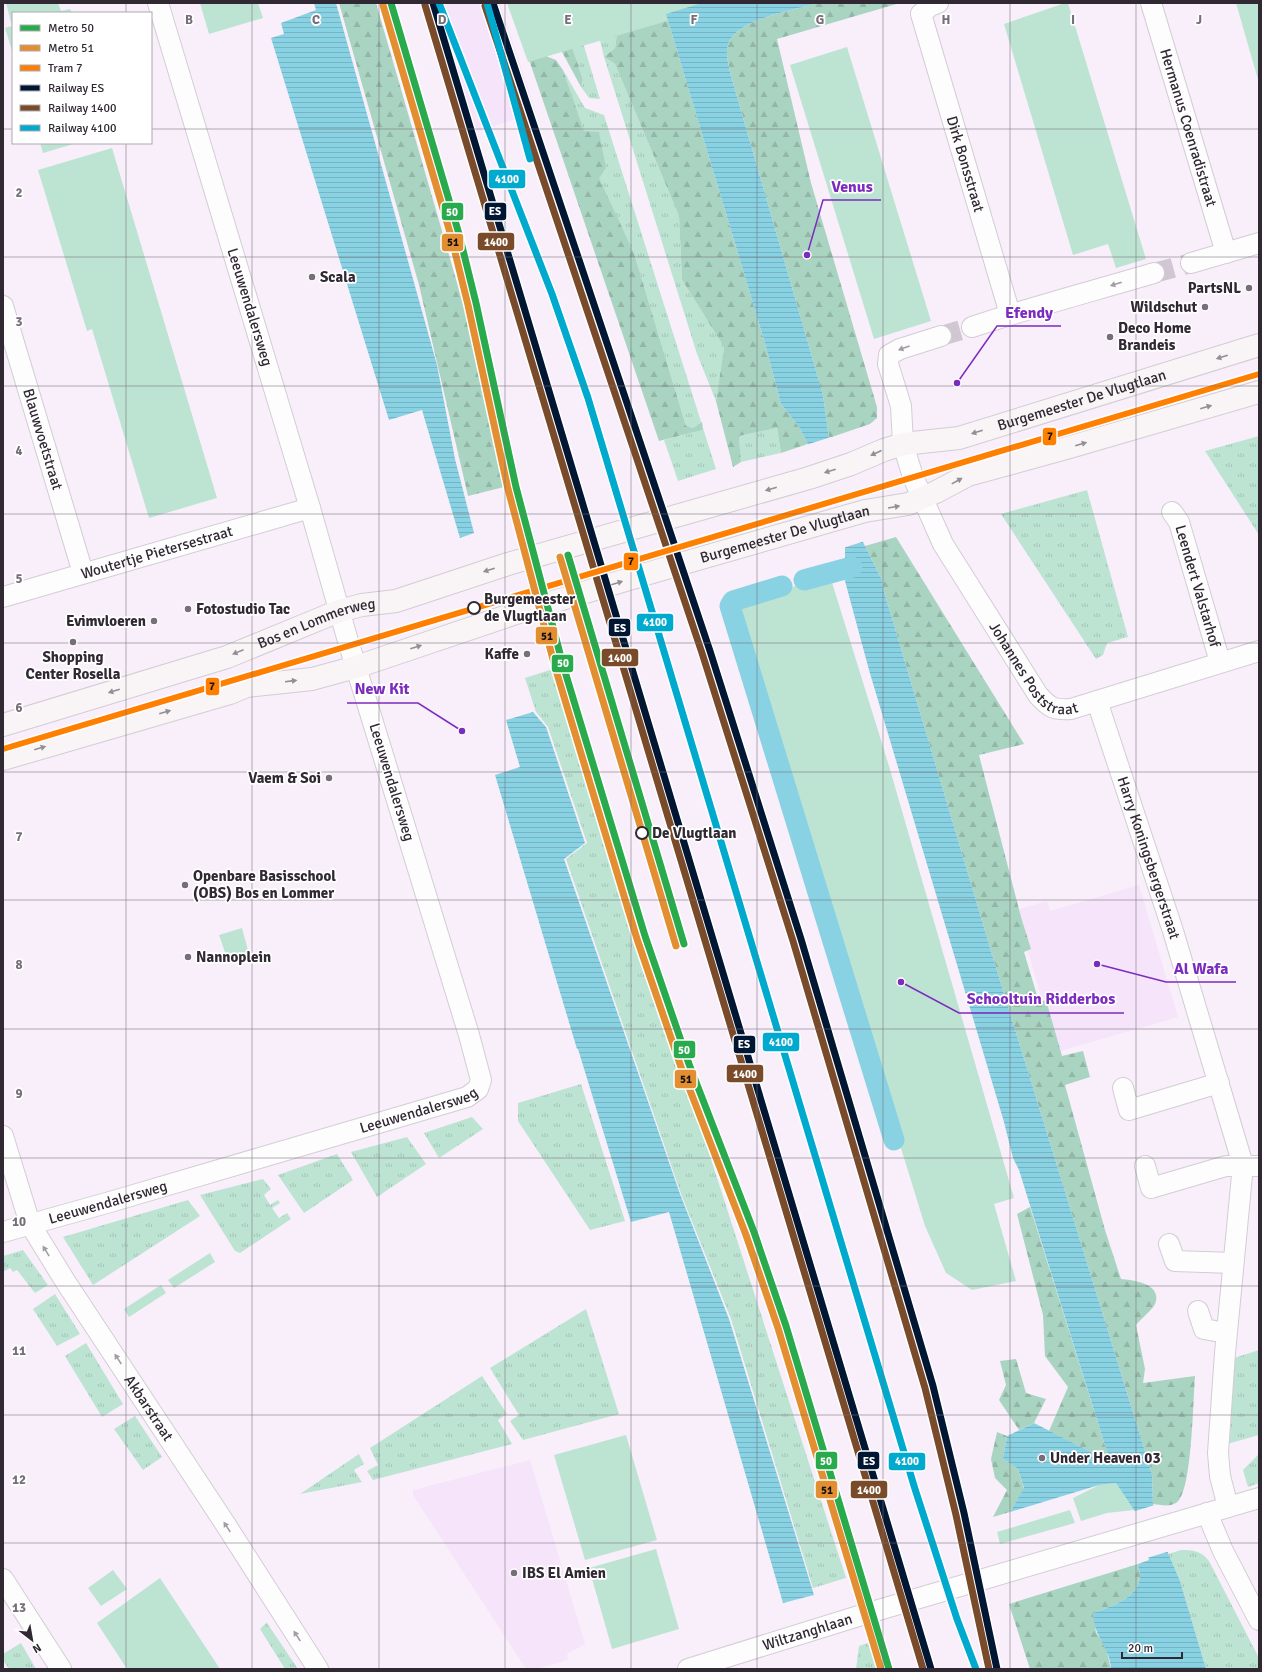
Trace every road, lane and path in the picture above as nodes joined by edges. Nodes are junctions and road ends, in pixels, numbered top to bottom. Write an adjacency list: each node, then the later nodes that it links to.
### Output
1 (158, 3): 16 (street, Leeuwendalersweg)
2 (938, 3): 9 (street, Dirk Bonsstraat)
3 (1151, 3): 5 (street, Hermanus Coenradistraat)
4 (1259, 243): 5 (street)
5 (1226, 253): 6 (street)
6 (1191, 263)
7 (1154, 273): 9 (street, one-way to 9)
8 (3, 306): 19 (street, Blauwvoetstraat)
9 (1010, 314): 10 (street)
10 (972, 327)
11 (941, 336): 14 (street, one-way to 14)
12 (1259, 345): 14 (main road, Burgemeester De Vlugtlaan, one-way to 14)
13 (1259, 392): 15 (main road, Burgemeester De Vlugtlaan, one-way to 13)
14 (903, 444): 15 (street); 18 (main road, Burgemeester De Vlugtlaan, one-way to 18)
15 (923, 499): 24 (main road, Burgemeester De Vlugtlaan, one-way to 15); 25 (street, Johannes Poststraat)
16 (310, 508): 19 (street, Woutertje Pietersestraat); 21 (street, Leeuwendalersweg)
17 (1172, 512): 23 (street, Leendert Valstarhof)
18 (633, 529): 21 (main road, Bos en Lommerweg, one-way to 21)
19 (84, 573): 20 (street, Woutertje Pietersestraat)
20 (3, 597)
21 (339, 611): 24 (street, Leeuwendalersweg); 26 (main road, Bos en Lommerweg, one-way to 26)
22 (1259, 650): 23 (street, Johannes Poststraat)
23 (1220, 662): 25 (street, Johannes Poststraat)
24 (356, 667): 27 (main road, one-way to 24); 33 (street, Leeuwendalersweg)
25 (1097, 700): 28 (street, Harry Koningsbergerstraat)
26 (3, 725)
27 (3, 759)
28 (1219, 1083): 29 (street); 32 (street, Harry Koningsbergerstraat)
29 (1123, 1088)
30 (3, 1136): 33 (street, Akbarstraat)
31 (1145, 1166): 32 (street)
32 (1251, 1166): 36 (street, Harry Koningsbergerstraat)
33 (30, 1224): 34 (street, Leeuwendalersweg); 45 (street, Akbarstraat, one-way to 33)
34 (3, 1232)
35 (1169, 1244): 36 (street)
36 (1233, 1263): 38 (street, Harry Koningsbergerstraat)
37 (1198, 1311): 38 (street)
38 (1226, 1333): 40 (street, Harry Koningsbergerstraat)
39 (1259, 1498): 40 (street, Wiltzanghlaan)
40 (1228, 1507): 41 (street, Wiltzanghlaan)
41 (1207, 1512): 43 (street); 46 (street, Wiltzanghlaan)
42 (3, 1579): 44 (street)
43 (1259, 1620)
44 (61, 1669)
45 (318, 1669)
46 (688, 1669)

